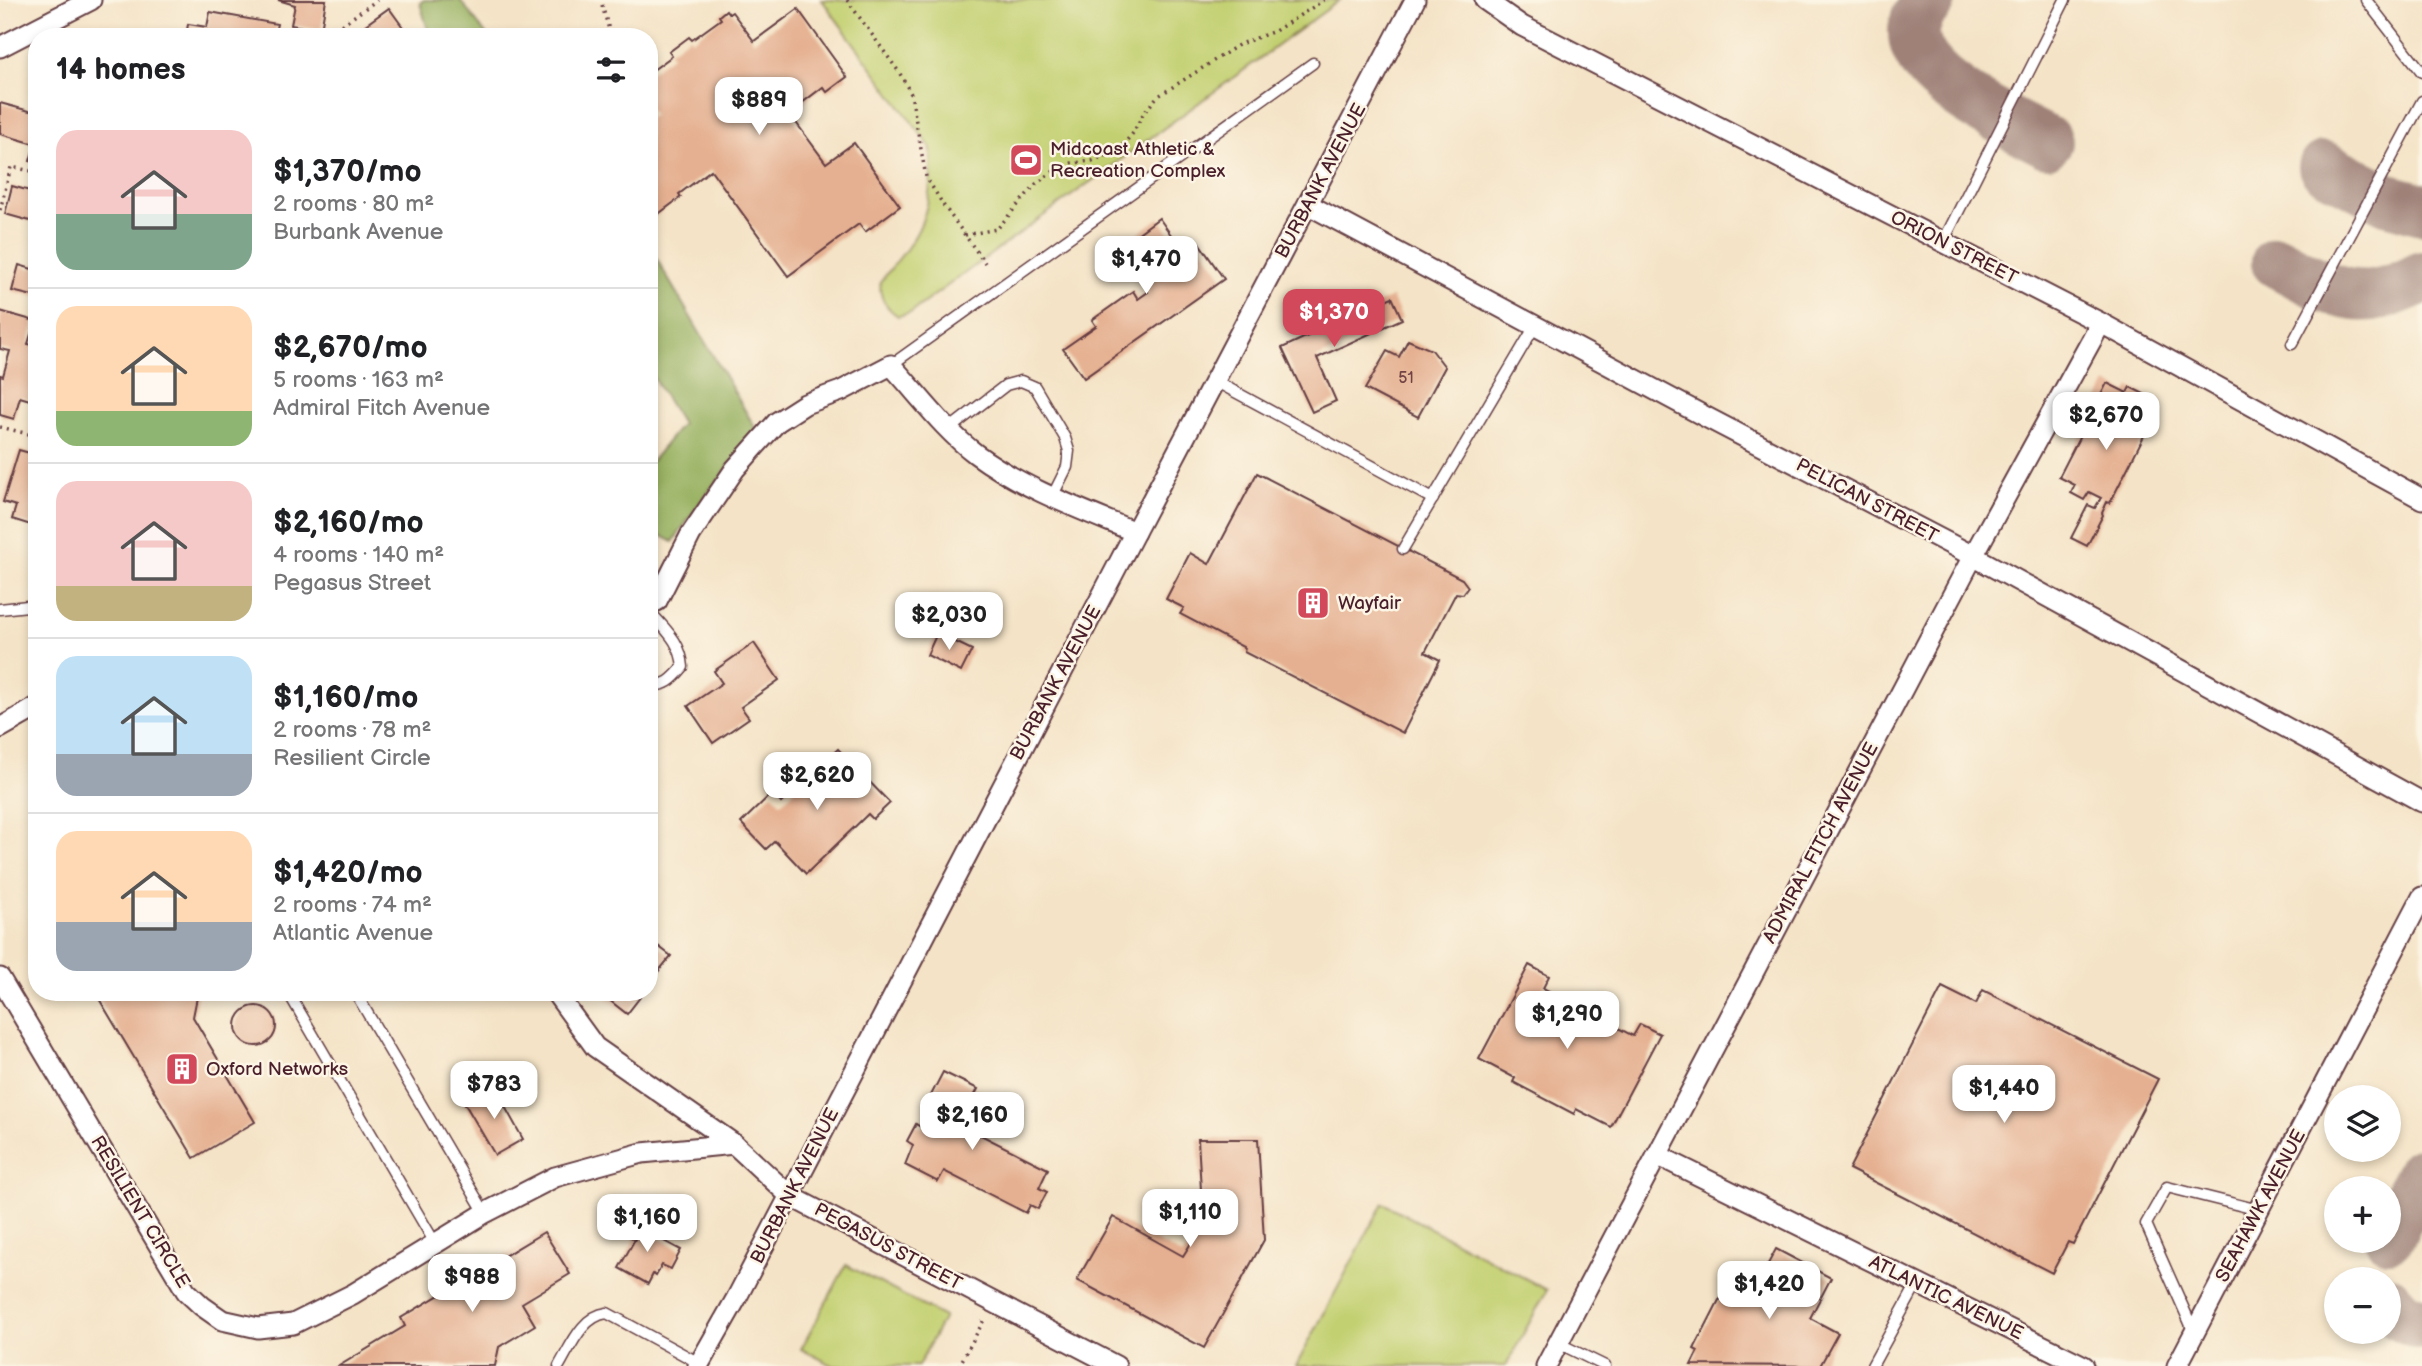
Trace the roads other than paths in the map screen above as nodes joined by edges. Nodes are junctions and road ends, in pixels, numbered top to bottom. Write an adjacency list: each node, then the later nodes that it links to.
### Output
1 (91, 0): 6 (street)
2 (1415, 0): 12 (street, BURBANK AVENUE)
3 (1485, 0): 13 (street, ORION STREET)
4 (2065, 0): 13 (lane)
5 (2366, 0): 10 (lane)
6 (56, 28)
7 (28, 38): 8 (street)
8 (0, 47)
9 (1313, 62): 17 (lane)
10 (2422, 72)
11 (2422, 101): 16 (lane)
12 (1309, 205): 15 (street, PELICAN STREET); 18 (street, BURBANK AVENUE)
13 (1943, 242): 14 (street, ORION STREET)
14 (2101, 323): 22 (street, ORION STREET); 25 (street, ADMIRAL FITCH AVENUE)
15 (1535, 326): 21 (lane); 25 (street, PELICAN STREET)
16 (2292, 344)
17 (891, 365): 19 (street); 26 (street)
18 (1215, 381): 21 (lane); 23 (street, BURBANK AVENUE)
19 (948, 429): 20 (street); 20 (lane)
20 (1052, 497): 23 (street)
21 (1433, 499): 24 (lane)
22 (2422, 499)
23 (1135, 532): 41 (street, BURBANK AVENUE)
24 (1403, 549)
25 (1973, 556): 33 (street, PELICAN STREET); 40 (street, ADMIRAL FITCH AVENUE)
26 (658, 602)
27 (28, 606): 28 (lane)
28 (0, 609)
29 (658, 618): 30 (lane)
30 (658, 685)
31 (28, 712): 32 (street)
32 (0, 728)
33 (2422, 802)
34 (2422, 897): 42 (street, SEAHAWK AVENUE)
35 (0, 978): 44 (street, RESILIENT CIRCLE)
36 (293, 1001): 44 (lane)
37 (360, 1001): 43 (lane)
38 (562, 1001): 39 (street, PEGASUS STREET)
39 (734, 1144): 41 (street, PEGASUS STREET); 43 (street, RESILIENT CIRCLE)
40 (1657, 1155): 45 (street, ATLANTIC AVENUE); 47 (street, ADMIRAL FITCH AVENUE)
41 (790, 1196): 48 (street, BURBANK AVENUE); 50 (street, PEGASUS STREET)
42 (2259, 1210): 46 (street, SEAHAWK AVENUE); 46 (lane)
43 (485, 1213): 44 (street, RESILIENT CIRCLE)
44 (435, 1243)
45 (1917, 1284): 53 (lane); 54 (street, ATLANTIC AVENUE)
46 (2194, 1333): 55 (street, SEAHAWK AVENUE)
47 (1558, 1343): 51 (street, ADMIRAL FITCH AVENUE); 52 (lane)
48 (698, 1365): 49 (lane)
49 (559, 1366)
50 (1116, 1366)
51 (1546, 1366)
52 (1605, 1366)
53 (1872, 1366)
54 (2084, 1366)
55 (2177, 1366)

